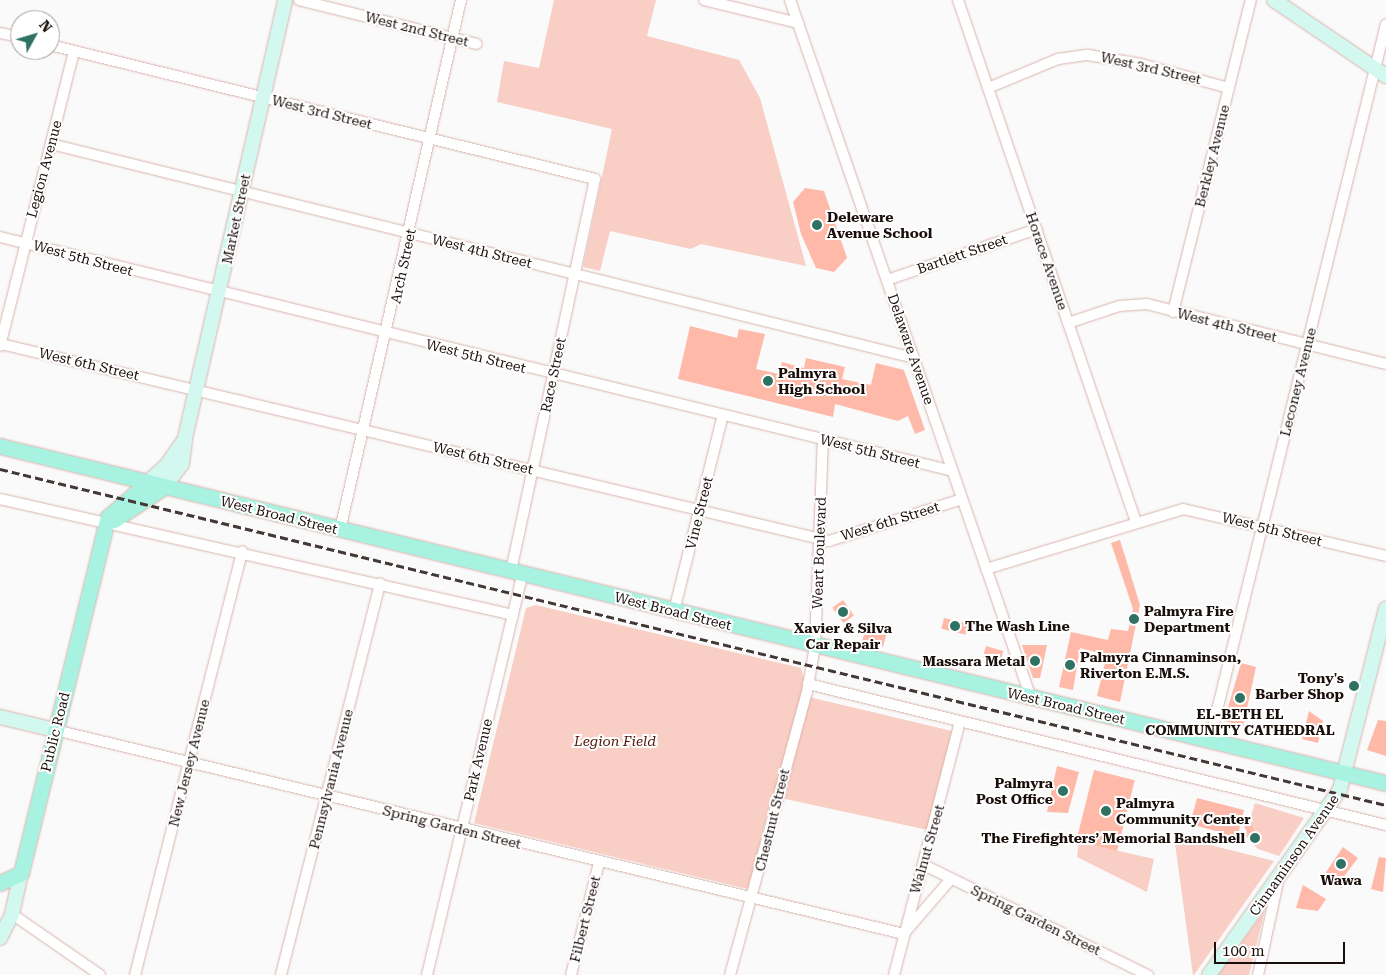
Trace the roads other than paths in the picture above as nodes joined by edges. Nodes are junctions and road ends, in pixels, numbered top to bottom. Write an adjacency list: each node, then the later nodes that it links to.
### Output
1 (285, 0): 18 (street, Market Street)
2 (299, 0): 11 (street, West 2nd Street)
3 (461, 0): 11 (street, Arch Street)
4 (704, 0): 9 (street)
5 (790, 0): 9 (street, Delaware Avenue)
6 (958, 0): 16 (street, Horace Avenue)
7 (1251, 0): 17 (street, Berkley Avenue)
8 (1274, 0): 15 (street)
9 (798, 23): 28 (street, Delaware Avenue)
10 (1386, 24): 15 (street, Leconey Avenue)
11 (453, 38): 12 (street, West 2nd Street); 19 (street, Arch Street)
12 (477, 44)
13 (60, 48): 14 (street, West 3rd Street)
14 (74, 51): 18 (street, West 3rd Street); 20 (street, Legion Avenue)
15 (1381, 72): 34 (street, Leconey Avenue)
16 (988, 88): 17 (street, West 3rd Street); 23 (street, Horace Avenue)
17 (1229, 88): 30 (street, Berkley Avenue)
18 (263, 97): 19 (street, West 3rd Street); 22 (street, Market Street)
19 (431, 138): 21 (street, West 3rd Street); 24 (street, Arch Street)
20 (51, 144): 22 (street, West 4th Street); 26 (street, Legion Avenue)
21 (595, 179): 27 (street, Race Street)
22 (242, 192): 24 (street, West 4th Street); 29 (street, Market Street)
23 (1036, 229): 28 (street, Bartlett Street); 31 (street, Horace Avenue)
24 (410, 233): 27 (street, West 4th Street); 32 (street, Arch Street)
25 (0, 237): 26 (street, West 5th Street)
26 (24, 243): 29 (street, West 5th Street); 33 (street, Legion Avenue)
27 (575, 274): 35 (street, West 4th Street); 37 (street, Race Street)
28 (886, 280): 35 (street, Delaware Avenue)
29 (220, 294): 32 (street, West 5th Street); 38 (street, Market Street)
30 (1173, 312): 31 (street, West 4th Street); 34 (street, West 4th Street)
31 (1068, 323): 51 (street, Horace Avenue)
32 (388, 334): 37 (street, West 5th Street); 40 (street, Arch Street)
33 (0, 345): 38 (street, West 6th Street)
34 (1307, 345): 36 (street, West 4th Street); 53 (street, Leconey Avenue)
35 (914, 358): 45 (street, Delaware Avenue)
36 (1386, 364)
37 (553, 374): 39 (street, West 5th Street); 44 (street, Race Street)
38 (196, 390): 40 (street, West 6th Street); 41 (street, Market Street)
39 (723, 415): 42 (street, West 5th Street); 50 (street, Vine Street)
40 (363, 430): 44 (street, West 6th Street); 54 (street, Arch Street)
41 (185, 438): 46 (street, Market Street); 47 (street, Market Street)
42 (823, 440): 45 (street, West 5th Street); 55 (street, Weart Boulevard)
43 (0, 446): 46 (main road, West Broad Street)
44 (533, 470): 50 (street, West 6th Street); 59 (street, Race Street)
45 (953, 471): 49 (street, Delaware Avenue)
46 (148, 482): 47 (main road, West Broad Street); 52 (main road, Public Road)
47 (164, 487): 52 (main road); 54 (main road, West Broad Street)
48 (0, 499): 52 (street)
49 (962, 499): 55 (street, West 6th Street); 58 (street, Delaware Avenue)
50 (699, 510): 55 (street, West 6th Street); 62 (street, Vine Street)
51 (1136, 522): 53 (street, West 5th Street); 58 (street, West 5th Street)
52 (106, 524): 56 (street); 70 (main road, Public Road)
53 (1262, 526): 57 (street, West 5th Street); 71 (street, Leconey Avenue)
54 (340, 530): 59 (main road, West Broad Street)
55 (819, 538): 64 (street, Weart Boulevard)
56 (242, 551): 60 (street); 72 (street, New Jersey Avenue)
57 (1386, 556)
58 (986, 569): 67 (street, Delaware Avenue)
59 (517, 573): 62 (main road, West Broad Street); 63 (street, Park Avenue)
60 (380, 583): 63 (street); 75 (street, Pennsylvania Avenue)
61 (1386, 609): 73 (street, Cinnaminson Avenue)
62 (674, 611): 64 (main road, West Broad Street)
63 (513, 615): 78 (street, Park Avenue)
64 (816, 646): 65 (street, Weart Boulevard); 67 (main road, West Broad Street)
65 (811, 665): 66 (street, Chestnut Street)
66 (808, 684): 69 (street); 85 (street, Chestnut Street)
67 (1031, 698): 71 (main road, West Broad Street)
68 (0, 717): 70 (street, Spring Garden Street)
69 (960, 722): 76 (street); 80 (street, Walnut Street)
70 (55, 730): 72 (street, Spring Garden Street); 81 (main road, Public Road)
71 (1210, 739): 73 (main road, West Broad Street)
72 (189, 764): 75 (street, Spring Garden Street); 90 (street, New Jersey Avenue)
73 (1346, 772): 74 (main road, West Broad Street); 76 (street, Cinnaminson Avenue)
74 (1386, 783)
75 (326, 797): 78 (street, Spring Garden Street); 91 (street, Pennsylvania Avenue)
76 (1326, 813): 77 (street); 82 (street, Cinnaminson Avenue)
77 (1386, 825)
78 (461, 830): 79 (street, Spring Garden Street); 92 (street, Park Avenue)
79 (599, 863): 85 (street, Spring Garden Street); 93 (street, Filbert Street)
80 (924, 865): 83 (street, Spring Garden Street); 87 (street, Walnut Street)
81 (21, 873): 84 (main road); 86 (street, Public Road)
82 (1279, 877): 97 (street, Cinnaminson Avenue); 98 (street)
83 (951, 878): 87 (street); 96 (street, Spring Garden Street)
84 (0, 883)
85 (752, 899): 87 (street, Spring Garden Street); 94 (street, Chestnut Street)
86 (12, 914): 88 (street, Public Road); 89 (street)
87 (904, 934): 95 (street, Walnut Street)
88 (0, 938)
89 (100, 975)
90 (136, 975)
91 (281, 975)
92 (426, 975)
93 (571, 975)
94 (730, 975)
95 (894, 975)
96 (1148, 975)
97 (1209, 975)
98 (1258, 975)

